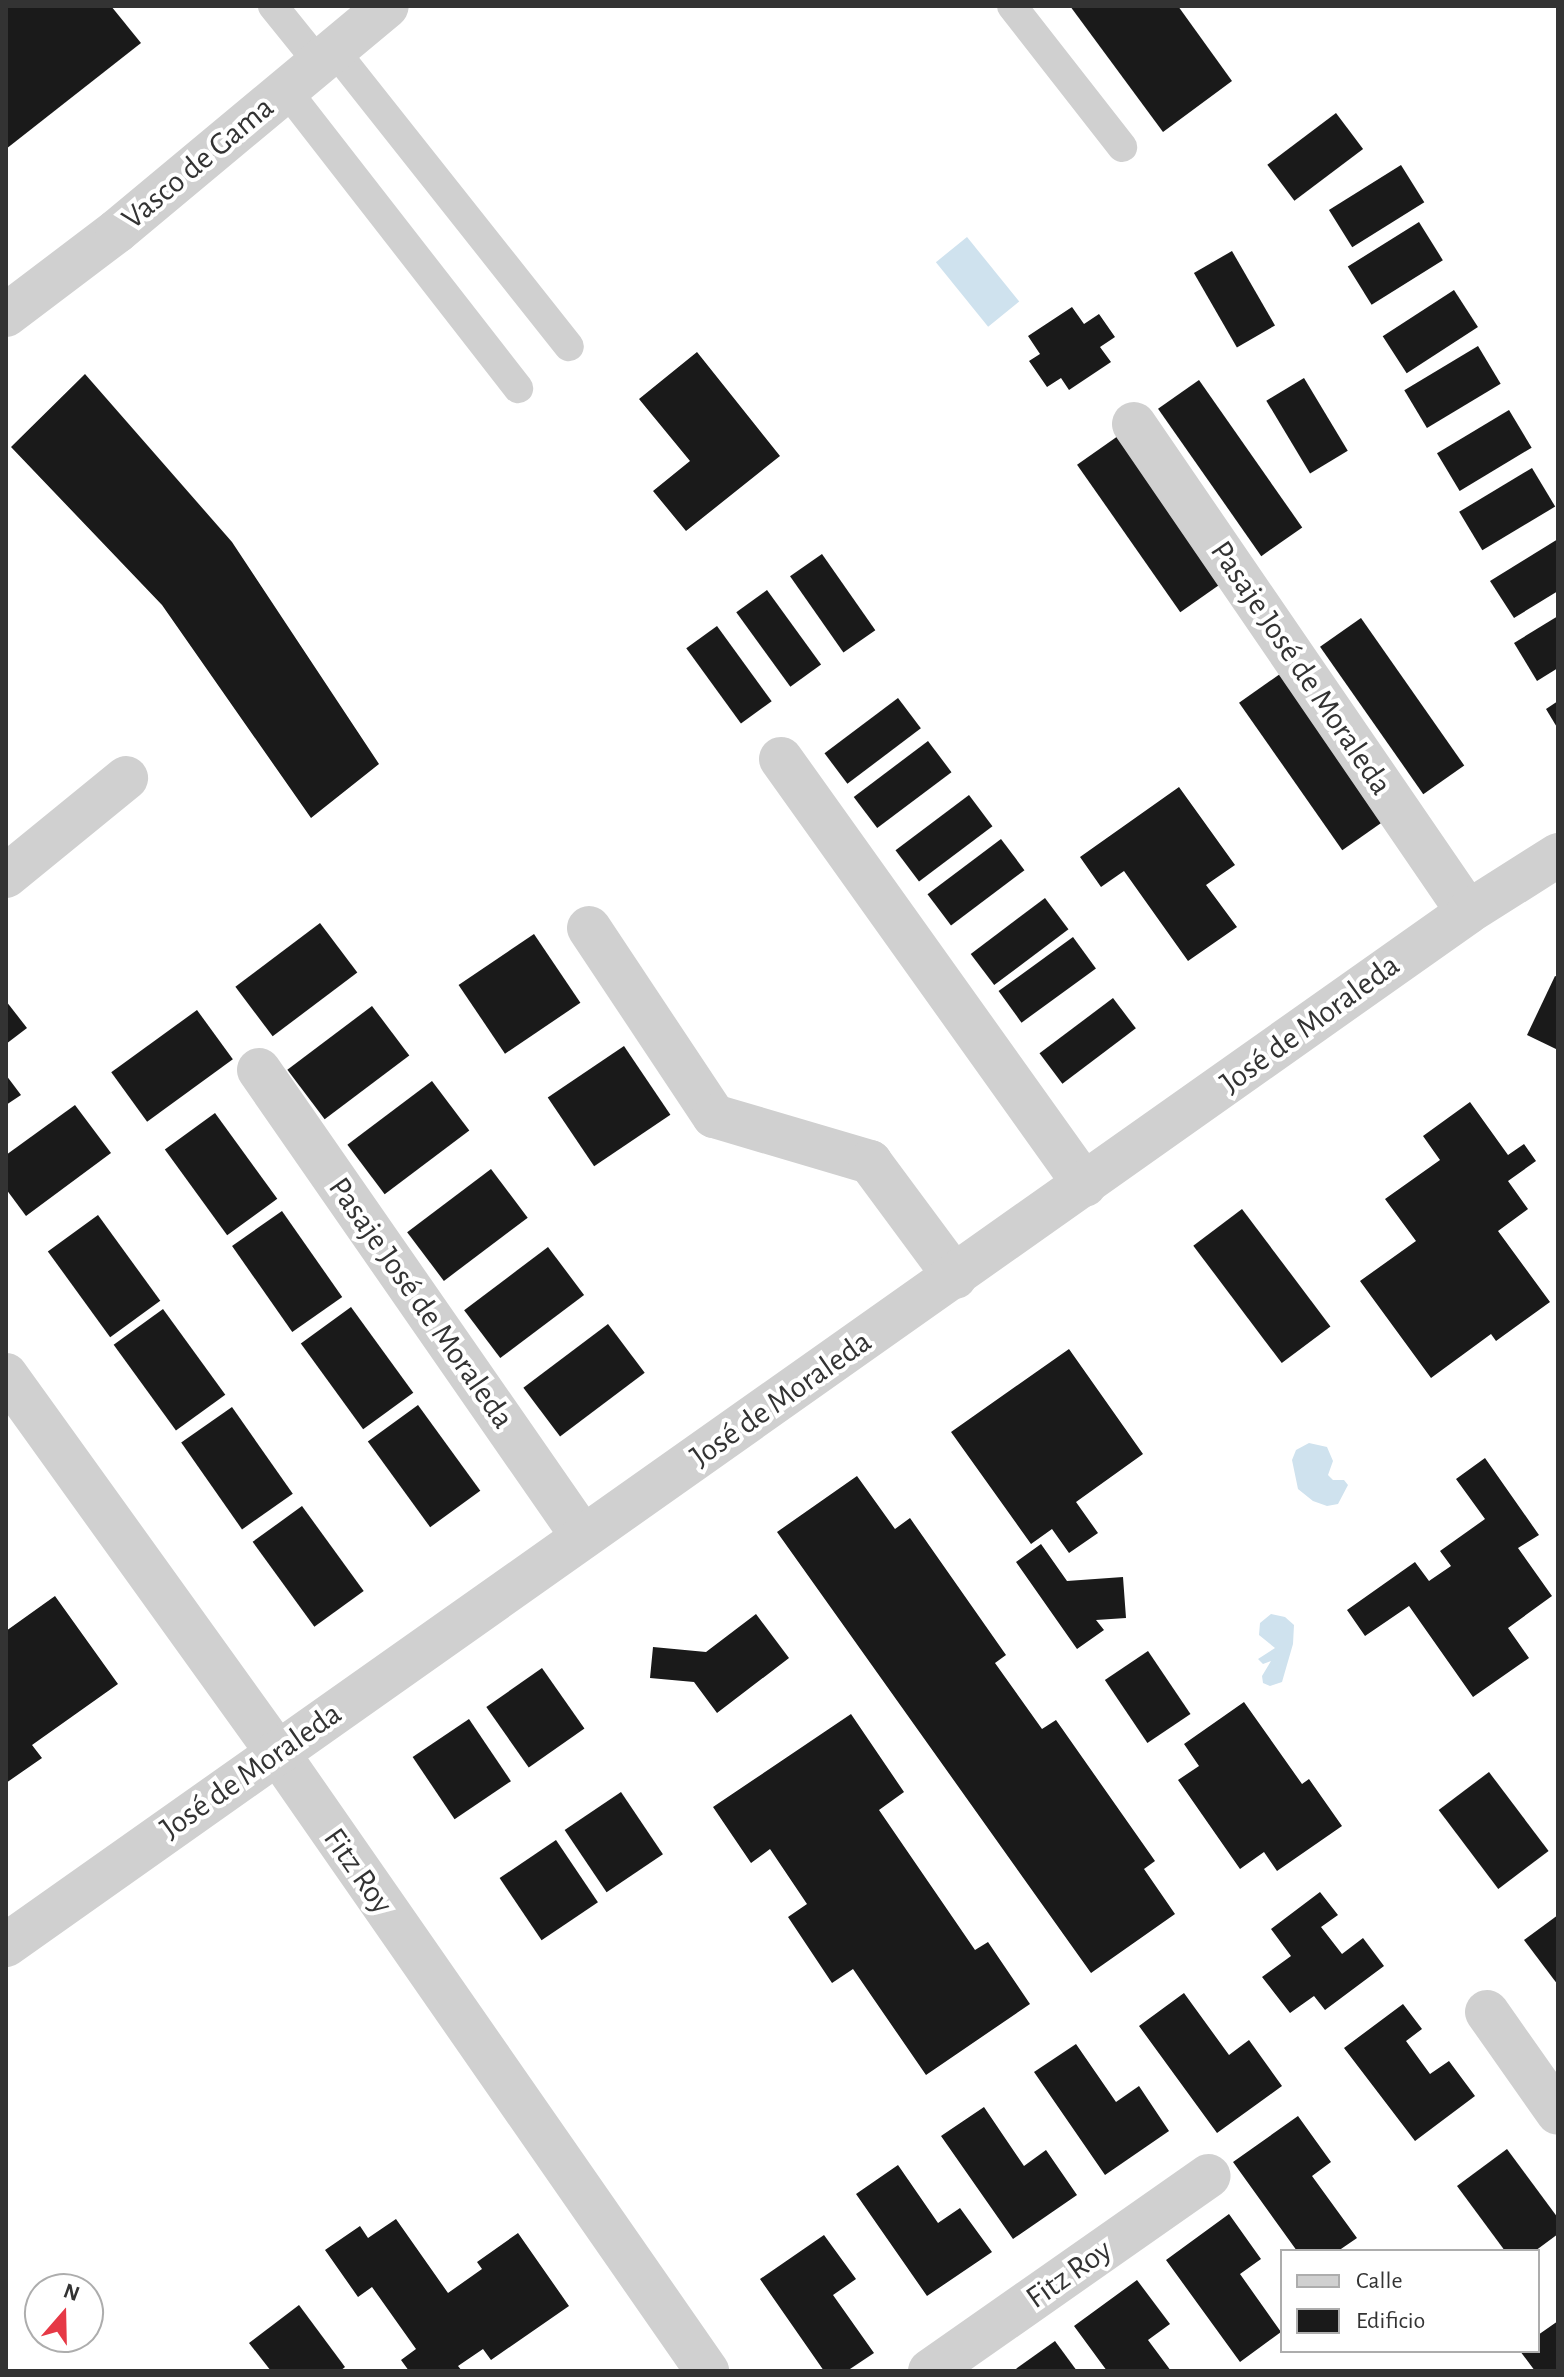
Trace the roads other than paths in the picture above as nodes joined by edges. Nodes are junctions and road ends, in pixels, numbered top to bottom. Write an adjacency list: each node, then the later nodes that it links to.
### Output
1 (273, 6): 4 (lane)
2 (387, 6): 4 (street, Vasco de Gama)
3 (1012, 6): 6 (lane)
4 (326, 56): 5 (street, Vasco de Gama); 8 (lane)
5 (286, 90): 7 (street, Vasco de Gama); 9 (lane)
6 (1122, 147)
7 (6, 315)
8 (569, 346)
9 (518, 388)
10 (1134, 424): 15 (street, Pasaje José de Moraleda)
11 (781, 759): 18 (street)
12 (126, 778): 14 (street)
13 (1558, 855): 15 (street, José de Moraleda)
14 (6, 876)
15 (1468, 912): 18 (street, José de Moraleda)
16 (589, 928): 19 (street)
17 (259, 1070): 21 (street, Pasaje José de Moraleda)
18 (1085, 1185): 19 (street, José de Moraleda)
19 (955, 1277): 21 (street, José de Moraleda)
20 (6, 1375): 22 (street, Fitz Roy)
21 (583, 1537): 22 (street, José de Moraleda)
22 (277, 1752): 23 (street, José de Moraleda); 27 (street, Fitz Roy)
23 (6, 1945)
24 (1487, 2012): 25 (street)
25 (1558, 2113)
26 (1208, 2176): 28 (street, Fitz Roy)
27 (707, 2371)
28 (930, 2371)

